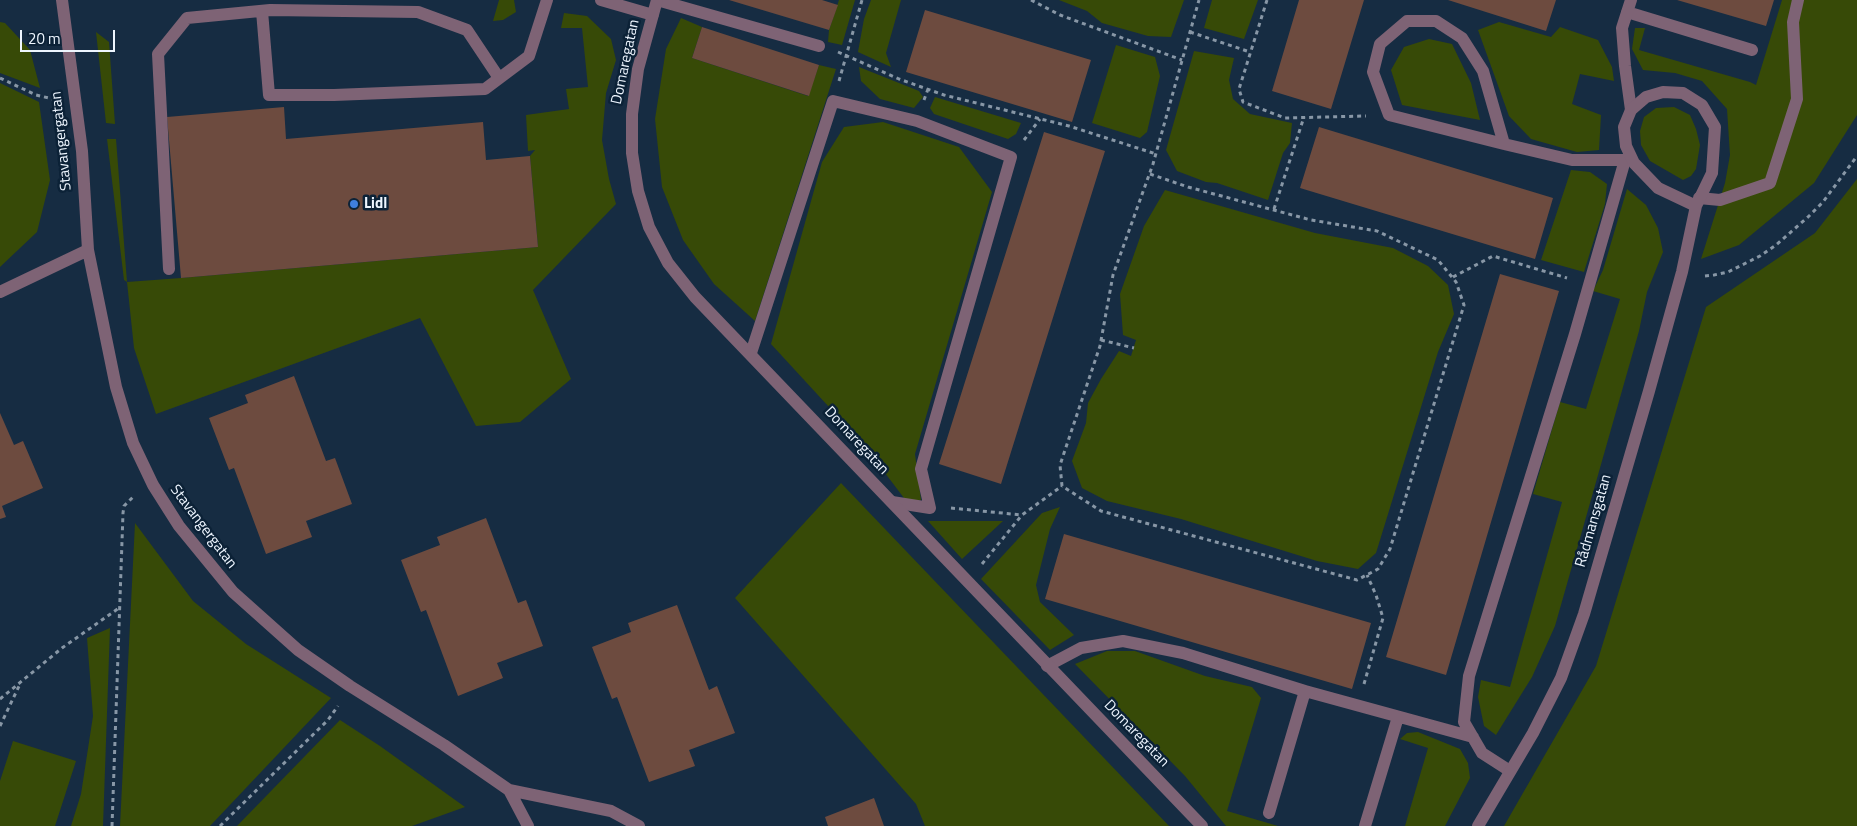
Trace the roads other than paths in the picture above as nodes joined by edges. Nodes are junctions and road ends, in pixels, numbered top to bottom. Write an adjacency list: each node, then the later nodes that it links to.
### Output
1 (62, 0): 17 (street, Stavangergatan)
2 (241, 0): 9 (street)
3 (547, 0): 13 (street)
4 (601, 0): 10 (street, Domaregatan)
5 (657, 0): 10 (street, Domaregatan); 11 (street)
6 (1798, 0): 16 (street)
7 (1629, 6): 12 (street); 14 (street)
8 (262, 11): 9 (street); 13 (street); 13 (street)
9 (243, 13): 18 (street)
10 (653, 14): 20 (street, Domaregatan)
11 (819, 46)
12 (1752, 50)
13 (498, 78)
14 (1631, 110): 16 (street); 16 (street, Rådmansgatan)
15 (1504, 144): 15 (street); 25 (street)
16 (1697, 202): 26 (street, Rådmansgatan)
17 (88, 250): 19 (street); 27 (street, Stavangergatan)
18 (169, 269)
19 (0, 292)
20 (751, 353): 21 (street, Domaregatan); 21 (street)
21 (892, 502): 22 (street, Domaregatan)
22 (1047, 666): 23 (street); 31 (street, Domaregatan)
23 (1305, 691): 24 (street); 28 (street)
24 (1398, 717): 25 (street); 32 (street)
25 (1473, 737): 26 (street)
26 (1510, 771): 33 (street, Rådmansgatan)
27 (509, 790): 29 (street, Stavangergatan); 30 (street, Stavangergatan)
28 (1269, 813)
29 (528, 826)
30 (639, 826)
31 (1202, 826)
32 (1365, 826)
33 (1478, 826)

